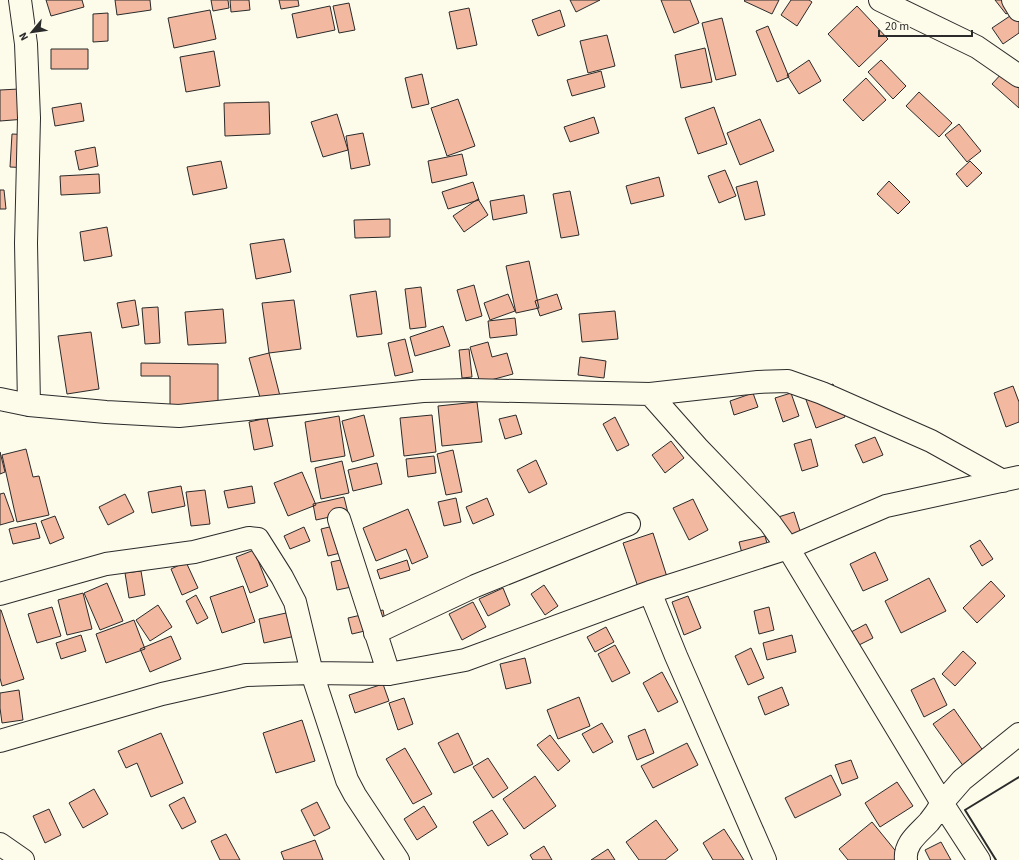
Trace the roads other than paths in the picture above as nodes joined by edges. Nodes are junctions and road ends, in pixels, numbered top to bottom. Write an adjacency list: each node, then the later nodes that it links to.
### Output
1 (20, 0): 8 (street)
2 (880, 0): 5 (street)
3 (1012, 0): 4 (street)
4 (1019, 10)
5 (1019, 76)
6 (650, 394): 8 (street); 9 (street); 12 (street)
7 (0, 399): 8 (street)
8 (29, 405)
9 (1011, 479): 12 (street)
10 (339, 519): 15 (street)
11 (629, 524): 15 (street)
12 (788, 548): 13 (street); 20 (street)
13 (650, 592): 17 (street); 24 (street)
14 (0, 594): 16 (street)
15 (375, 633): 17 (street)
16 (312, 673): 17 (street); 19 (street); 23 (street)
17 (389, 674)
18 (1019, 734): 20 (street)
19 (0, 741)
20 (942, 803): 25 (street); 26 (street)
21 (0, 844): 22 (street)
22 (23, 860)
23 (398, 860)
24 (764, 860)
25 (906, 860)
26 (978, 860)

